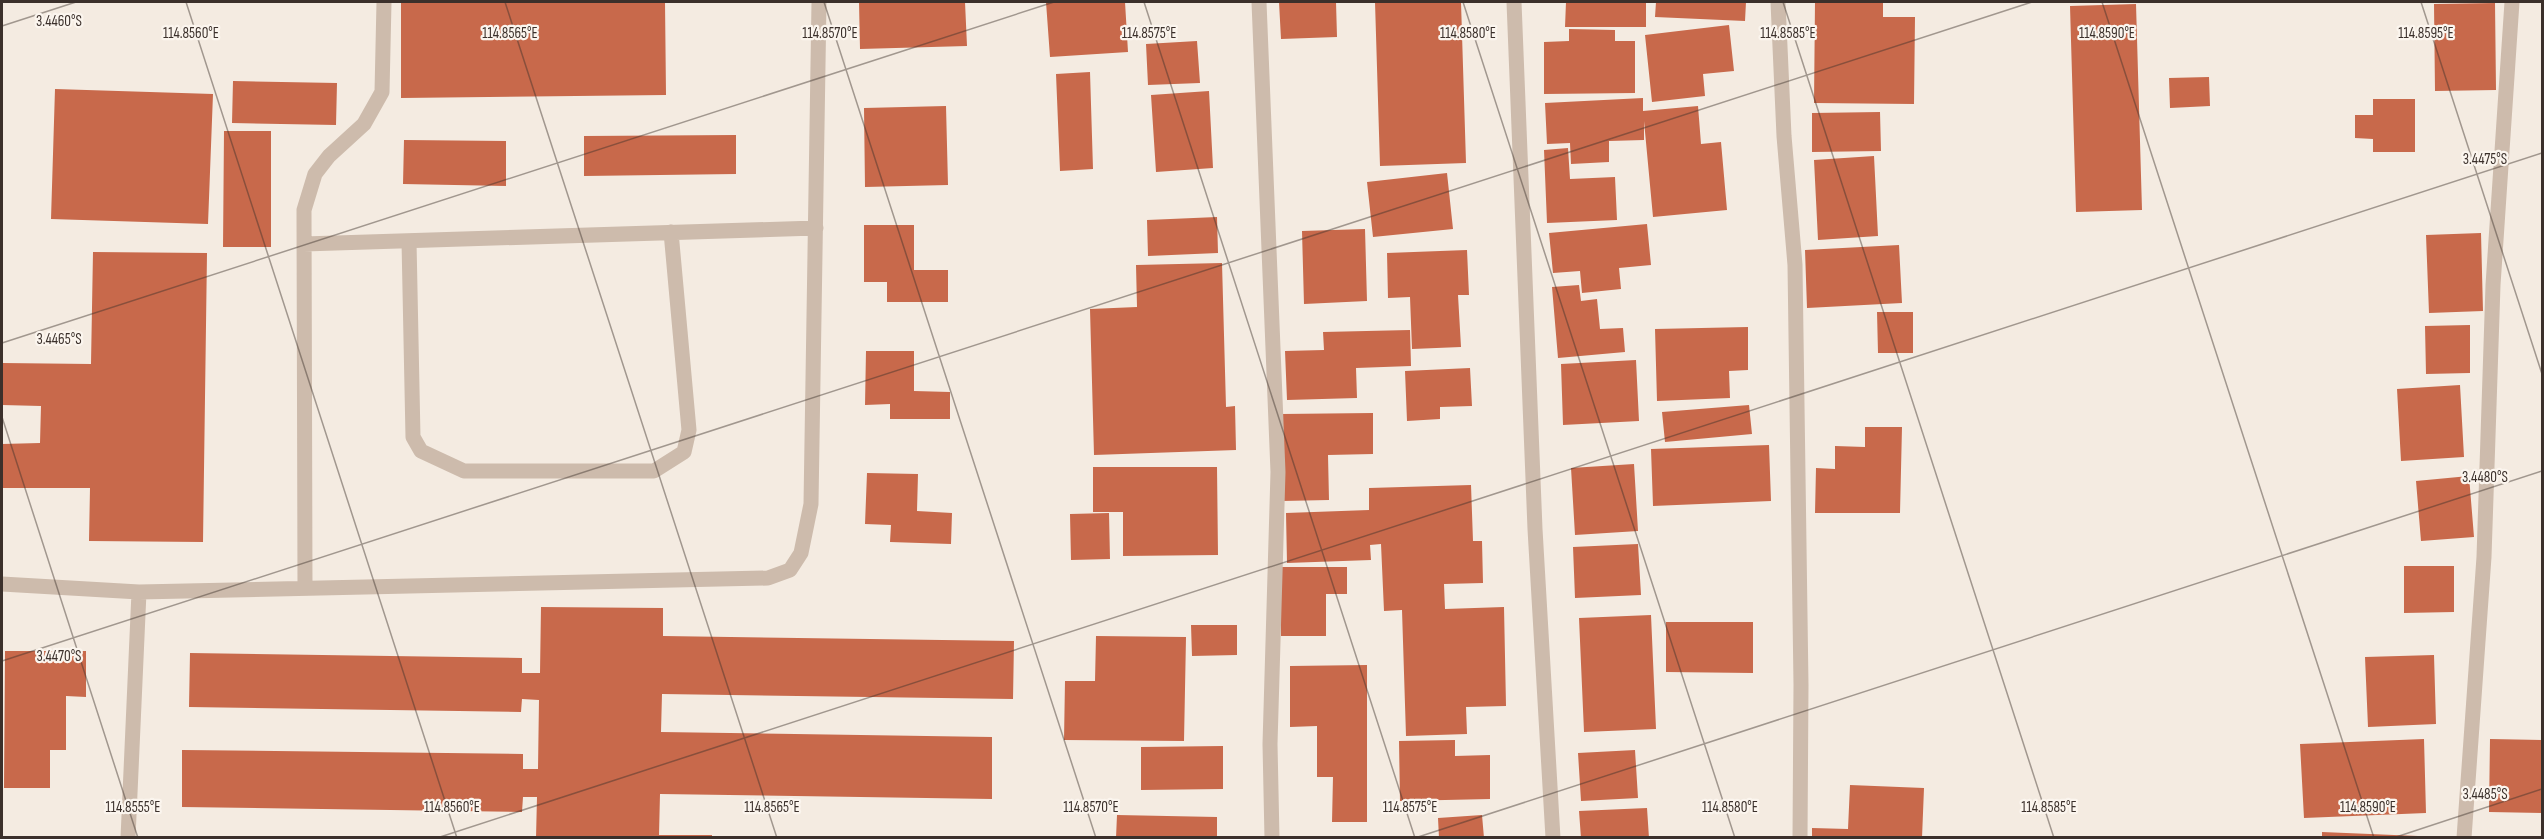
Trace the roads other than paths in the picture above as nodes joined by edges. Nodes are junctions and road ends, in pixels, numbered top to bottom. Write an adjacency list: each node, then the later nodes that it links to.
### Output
1 (384, 2): 10 (street)
2 (819, 2): 7 (street)
3 (1259, 2): 15 (street)
4 (1514, 2): 16 (street)
5 (1778, 2): 17 (street)
6 (2512, 2): 18 (street)
7 (816, 228): 8 (street); 12 (street)
8 (671, 232): 9 (street); 9 (street)
9 (409, 241): 10 (street)
10 (304, 244): 12 (street)
11 (2, 584): 13 (street)
12 (305, 588): 13 (street)
13 (139, 592): 14 (street)
14 (128, 837)
15 (1272, 837)
16 (1553, 837)
17 (1800, 837)
18 (2464, 837)

